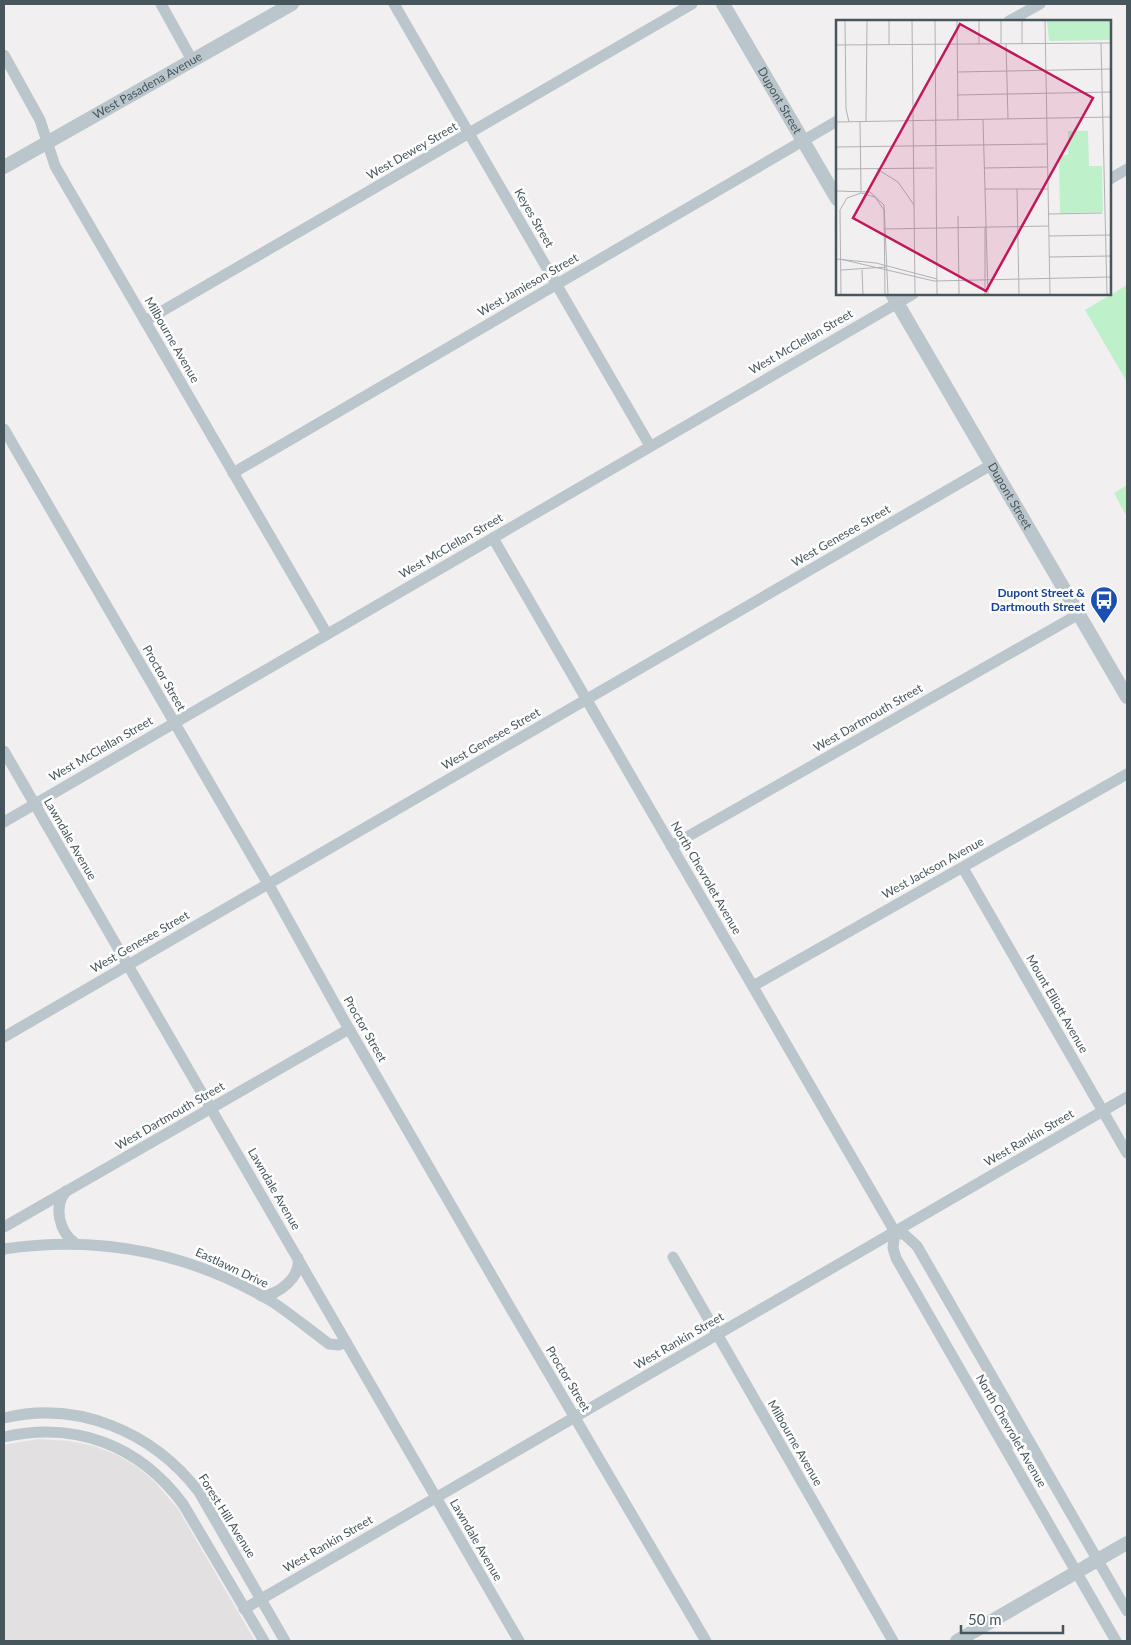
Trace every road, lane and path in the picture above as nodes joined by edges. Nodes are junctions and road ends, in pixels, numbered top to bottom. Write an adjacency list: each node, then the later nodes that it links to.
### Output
1 (161, 4): 9 (street)
2 (292, 4): 9 (street, West Pasadena Avenue)
3 (394, 4): 11 (street, Keyes Street)
4 (692, 4): 11 (street, West Dewey Street)
5 (723, 4): 12 (street, Dupont Street)
6 (1040, 4): 7 (street)
7 (1011, 20)
8 (4, 55): 13 (street, Milbourne Avenue)
9 (192, 60): 13 (street, West Pasadena Avenue)
10 (836, 122): 12 (street, West Jamieson Street)
11 (469, 134): 18 (street, Keyes Street); 21 (street, West Dewey Street)
12 (803, 141): 17 (street, Dupont Street); 18 (street, West Jamieson Street)
13 (47, 142): 14 (street, West Pasadena Avenue); 21 (street, Milbourne Avenue)
14 (4, 167)
15 (1127, 169): 16 (street)
16 (1111, 178)
17 (836, 198)
18 (557, 285): 23 (street, Keyes Street); 25 (street, West Jamieson Street)
19 (908, 295): 20 (street, West McClellan Street)
20 (894, 298): 23 (street, West McClellan Street); 24 (street, Dupont Street)
21 (145, 322): 25 (street, Milbourne Avenue)
22 (4, 429): 31 (street, Proctor Street)
23 (650, 446): 26 (street, West McClellan Street)
24 (992, 464): 27 (street, Dupont Street); 30 (street, West Genesee Street)
25 (233, 473): 28 (street, Milbourne Avenue)
26 (493, 538): 28 (street, West McClellan Street); 30 (street, North Chevrolet Avenue)
27 (1079, 614): 29 (street, Dupont Street); 36 (street, West Dartmouth Street)
28 (327, 634): 31 (street, West McClellan Street)
29 (1127, 697)
30 (587, 700): 36 (street, North Chevrolet Avenue); 38 (street, West Genesee Street)
31 (174, 723): 34 (street, West McClellan Street); 38 (street, Proctor Street)
32 (4, 752): 34 (street, Lawndale Avenue)
33 (1127, 774): 37 (street, West Jackson Avenue)
34 (34, 804): 35 (street, West McClellan Street); 39 (street, Lawndale Avenue)
35 (4, 822)
36 (671, 846): 40 (street, North Chevrolet Avenue)
37 (963, 868): 40 (street, West Jackson Avenue); 45 (street, Mount Elliott Avenue)
38 (268, 884): 39 (street, West Genesee Street); 41 (street, Proctor Street)
39 (128, 965): 42 (street, West Genesee Street); 44 (street, Lawndale Avenue)
40 (753, 986): 49 (street, North Chevrolet Avenue)
41 (349, 1029): 44 (street, West Dartmouth Street); 57 (street, Proctor Street)
42 (4, 1037)
43 (1127, 1097): 45 (street, West Rankin Street)
44 (211, 1108): 47 (street, West Dartmouth Street); 53 (street, Lawndale Avenue)
45 (1103, 1111): 46 (street, Mount Elliott Avenue); 49 (street, West Rankin Street)
46 (1127, 1153)
47 (66, 1191): 48 (street, West Dartmouth Street); 50 (street)
48 (4, 1227)
49 (895, 1232): 55 (street, West Rankin Street); 59 (street, North Chevrolet Avenue); 61 (street, North Chevrolet Avenue)
50 (76, 1244): 51 (street, Eastlawn Drive); 54 (street, Eastlawn Drive)
51 (4, 1249)
52 (673, 1257): 55 (street, Milbourne Avenue)
53 (298, 1258): 54 (street); 56 (street, Lawndale Avenue)
54 (261, 1296): 56 (street, Eastlawn Drive)
55 (717, 1335): 57 (street, West Rankin Street); 73 (street, Milbourne Avenue)
56 (346, 1342): 62 (street, Lawndale Avenue)
57 (575, 1417): 62 (street, West Rankin Street); 72 (street, Proctor Street)
58 (4, 1418): 66 (street, Forest Hill Avenue)
59 (1026, 1435): 61 (street); 64 (street, North Chevrolet Avenue)
60 (4, 1437): 67 (street)
61 (1005, 1447): 65 (street, North Chevrolet Avenue)
62 (436, 1497): 66 (street, West Rankin Street); 71 (street, Lawndale Avenue)
63 (1127, 1543): 64 (street)
64 (1098, 1560): 65 (street); 68 (street, North Chevrolet Avenue)
65 (1077, 1572): 74 (street); 75 (street, North Chevrolet Avenue)
66 (261, 1599): 67 (street, West Rankin Street); 70 (street, Forest Hill Avenue)
67 (244, 1608): 69 (street)
68 (1127, 1610)
69 (264, 1641)
70 (285, 1641)
71 (519, 1641)
72 (706, 1641)
73 (894, 1641)
74 (957, 1641)
75 (1116, 1641)

